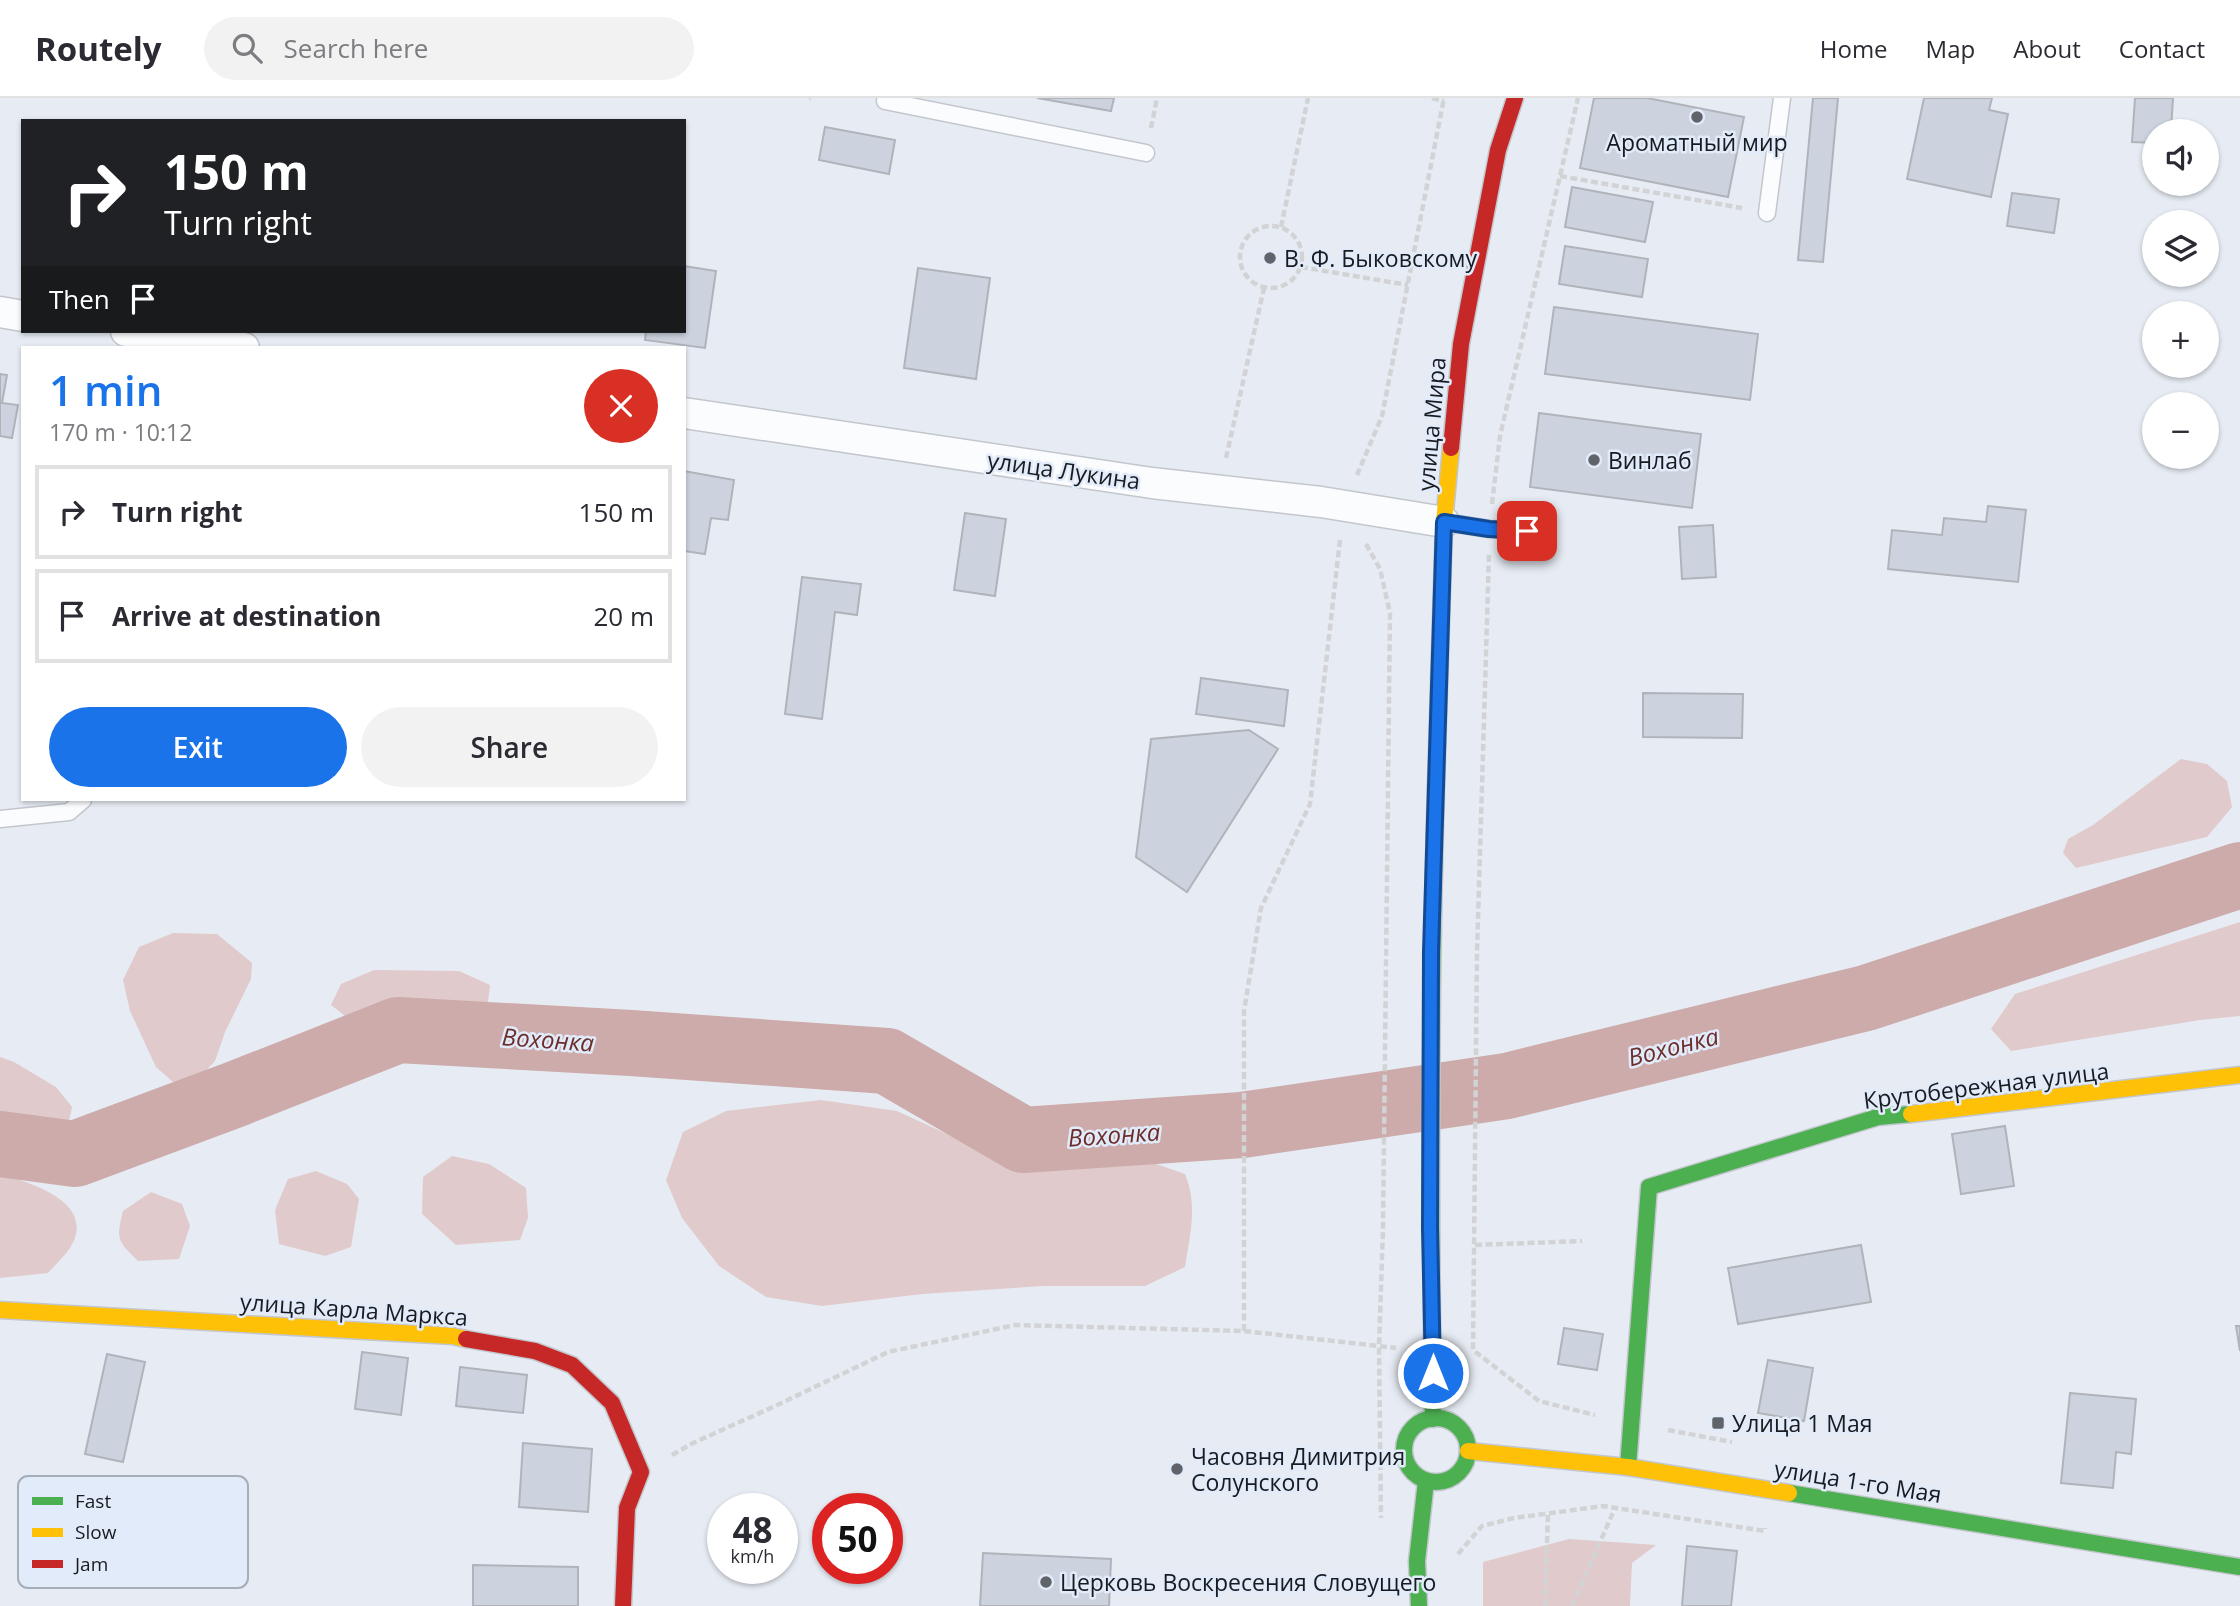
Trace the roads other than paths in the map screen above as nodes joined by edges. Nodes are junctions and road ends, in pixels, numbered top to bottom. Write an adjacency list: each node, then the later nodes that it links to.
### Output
1 (886, 98): 6 (lane)
2 (1516, 98): 5 (street)
3 (1782, 98): 7 (lane)
4 (1495, 111): 5 (street)
5 (1498, 150): 14 (street, улица Мира)
6 (1146, 153)
7 (1767, 213)
8 (0, 312): 9 (street)
9 (21, 316)
10 (134, 333): 11 (street)
11 (179, 344): 12 (street)
12 (212, 346)
13 (686, 413): 14 (street, улица Лукина)
14 (1444, 522): 15 (lane); 20 (street, улица Мира)
15 (1527, 531)
16 (82, 801): 17 (lane)
17 (0, 819)
18 (2240, 1075): 22 (street, Крутобережная улица)
19 (0, 1310): 25 (street, улица Карла Маркса)
20 (1433, 1419): 21 (street); 23 (street)
21 (1468, 1451): 22 (street, улица 1-го Мая); 23 (street)
22 (1628, 1467): 24 (street, улица 1-го Мая)
23 (1426, 1481): 26 (street)
24 (2240, 1567)
25 (623, 1606)
26 (1419, 1606)

